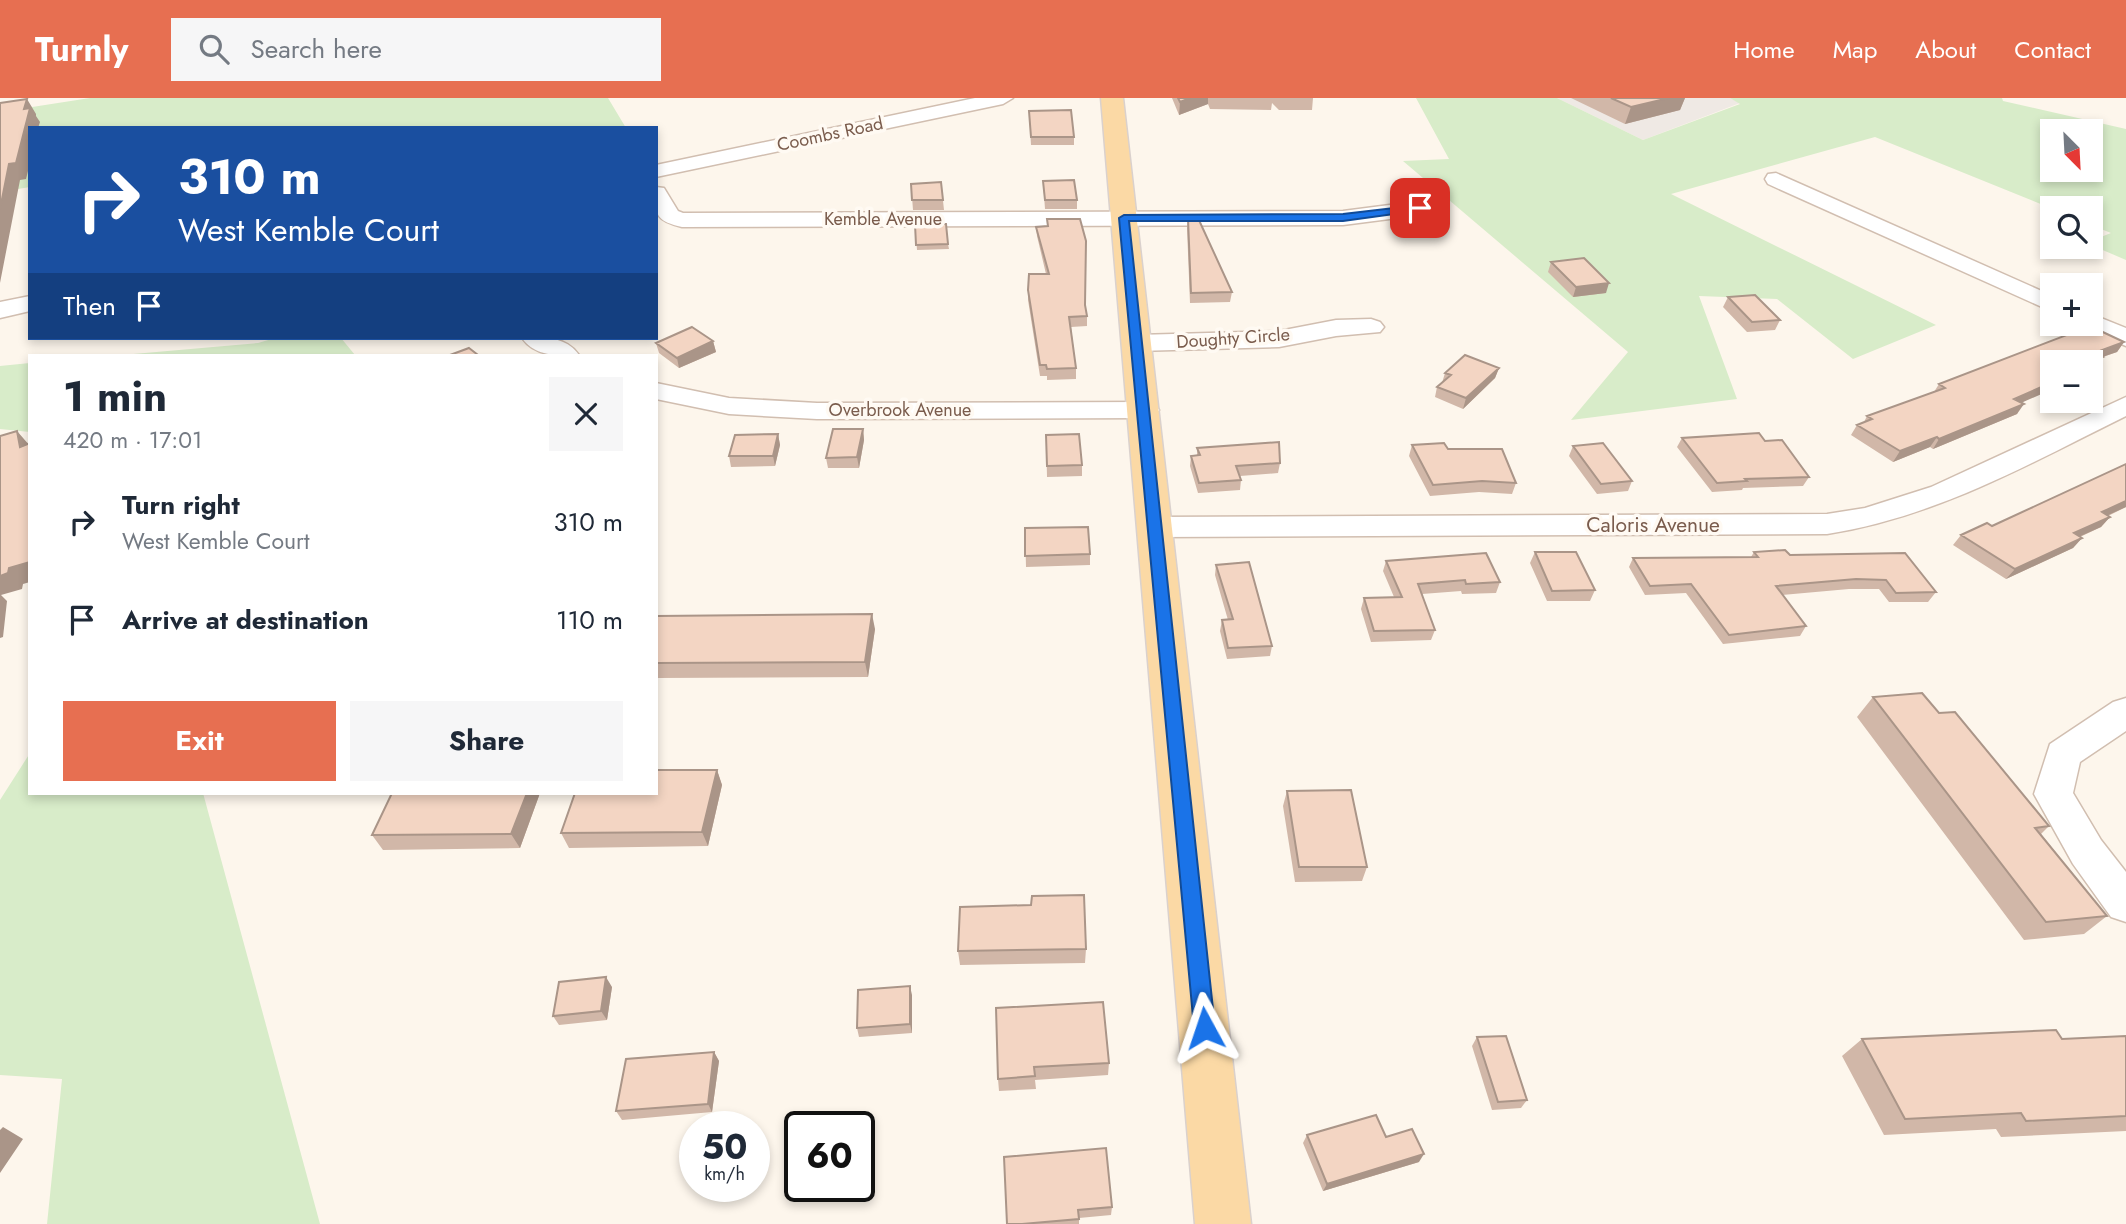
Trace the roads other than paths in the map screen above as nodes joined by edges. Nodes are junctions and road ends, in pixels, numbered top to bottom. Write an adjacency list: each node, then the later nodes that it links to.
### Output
1 (1003, 98): 3 (street, Coombs Road)
2 (1112, 98): 7 (main road)
3 (658, 171)
4 (1776, 179): 8 (street)
5 (658, 197): 7 (street, Kemble Avenue)
6 (1436, 206): 7 (street, Kemble Avenue)
7 (1124, 218): 15 (main road)
8 (2040, 299)
9 (28, 303): 10 (street)
10 (0, 310)
11 (1371, 327): 15 (street, Doughty Circle)
12 (2103, 327): 13 (street)
13 (2126, 338)
14 (539, 340): 16 (street)
15 (1137, 343): 19 (main road)
16 (564, 354)
17 (658, 391): 19 (street, Overbrook Avenue)
18 (2126, 405): 20 (street, Caloris Avenue)
19 (1145, 410): 20 (main road)
20 (1156, 527): 23 (main road)
21 (2126, 712): 22 (street)
22 (2126, 904)
23 (1223, 1224)

